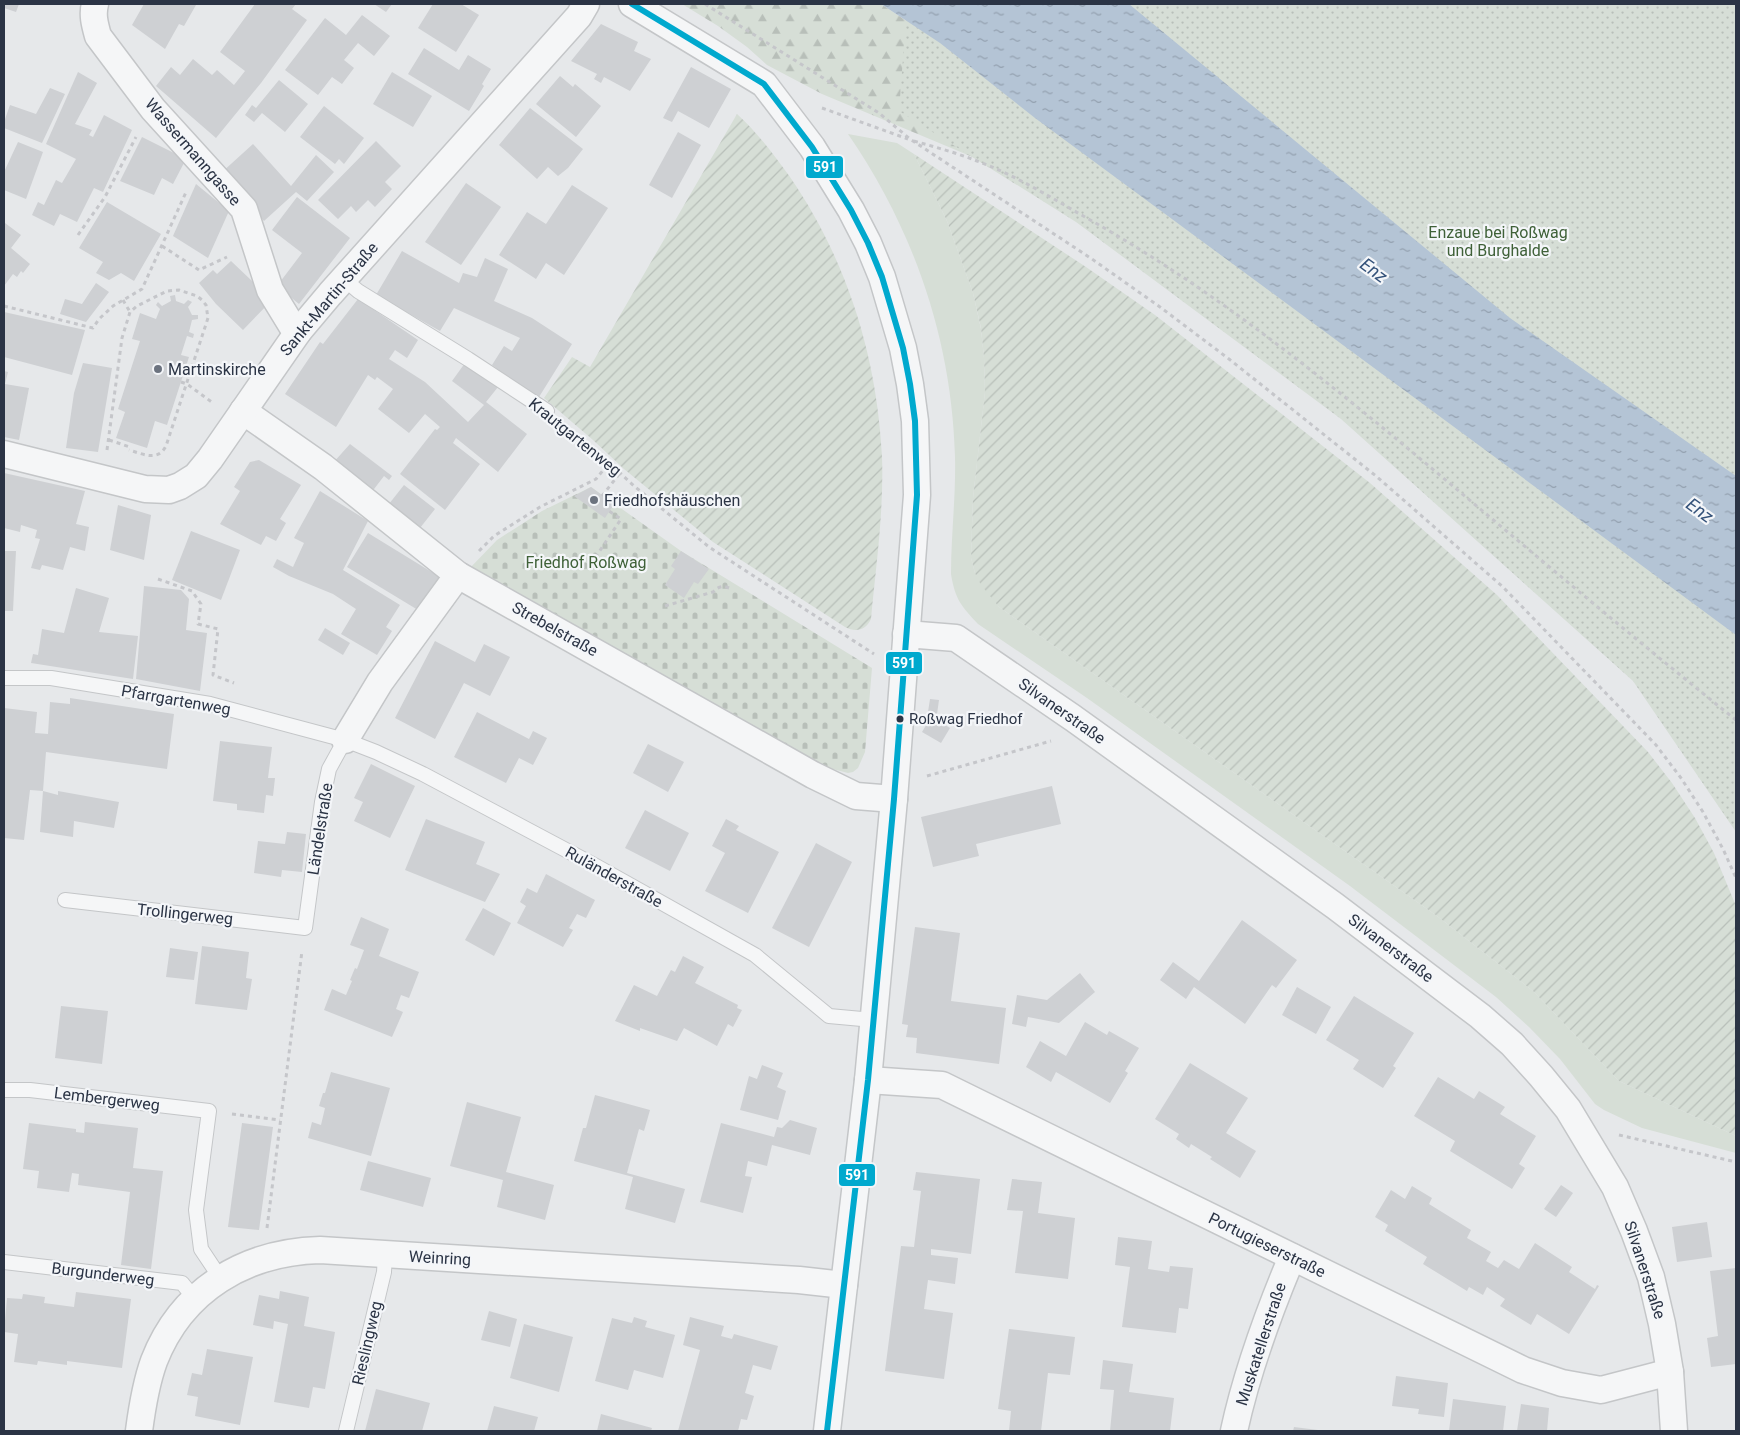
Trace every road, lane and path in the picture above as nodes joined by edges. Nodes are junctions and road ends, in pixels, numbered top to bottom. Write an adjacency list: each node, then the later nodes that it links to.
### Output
1 (95, 4): 16 (street, Wassermanngasse)
2 (586, 4): 12 (street, Sankt-Martin-Straße)
3 (632, 4): 32 (street)
4 (705, 4): 7 (path)
5 (814, 104): 7 (path)
6 (138, 134): 9 (path)
7 (910, 139): 36 (path); 39 (path)
8 (178, 209): 10 (path)
9 (78, 235)
10 (162, 246): 11 (path); 13 (path)
11 (226, 257)
12 (344, 279): 16 (street, Sankt-Martin-Straße); 21 (lane, Krautgartenweg)
13 (122, 300): 14 (path); 15 (path)
14 (4, 306)
15 (130, 312): 18 (path); 18 (path)
16 (298, 332): 20 (street, Sankt-Martin-Straße)
17 (181, 382): 18 (path)
18 (187, 384): 19 (path)
19 (206, 398)
20 (243, 411): 22 (street, Sankt-Martin-Straße); 28 (street, Strebelstraße)
21 (547, 411): 23 (path, Krautgartenweg)
22 (4, 454)
23 (609, 463): 24 (path, Krautgartenweg); 28 (path)
24 (620, 473): 25 (path); 32 (path, Krautgartenweg)
25 (602, 496)
26 (609, 511): 27 (path)
27 (591, 564)
28 (466, 565): 37 (street, Ländelstraße); 38 (street, Strebelstraße)
29 (158, 579): 34 (path)
30 (729, 588): 31 (path)
31 (665, 606)
32 (905, 645): 35 (street, Silvanerstraße); 38 (street)
33 (4, 678): 37 (lane, Pfarrgartenweg)
34 (240, 685)
35 (1073, 718): 38 (path); 47 (street, Silvanerstraße)
36 (1736, 720)
37 (345, 740): 41 (lane, Ländelstraße); 42 (lane, Ruländerstraße)
38 (894, 788): 42 (street)
39 (1736, 878)
40 (65, 900): 41 (lane, Trollingerweg)
41 (305, 928): 46 (path)
42 (873, 1020): 43 (street)
43 (868, 1080): 51 (street, Portugieserstraße); 54 (street)
44 (4, 1090): 45 (lane, Lembergerweg)
45 (209, 1111): 46 (path); 53 (lane)
46 (280, 1120): 49 (path)
47 (1591, 1146): 48 (path); 56 (street, Silvanerstraße)
48 (1736, 1162)
49 (266, 1230)
50 (385, 1255): 53 (street, Weinring); 54 (street, Weinring); 58 (lane, Rieslingweg)
51 (1292, 1257): 56 (street, Portugieserstraße); 60 (street, Muskatellerstraße)
52 (4, 1262): 55 (lane, Burgunderweg)
53 (220, 1279): 55 (street, Weinring)
54 (844, 1286): 59 (street)
55 (195, 1299): 57 (street, Weinring)
56 (1670, 1372): 61 (street, Silvanerstraße)
57 (139, 1431)
58 (346, 1431)
59 (827, 1431)
60 (1234, 1431)
61 (1674, 1431)

